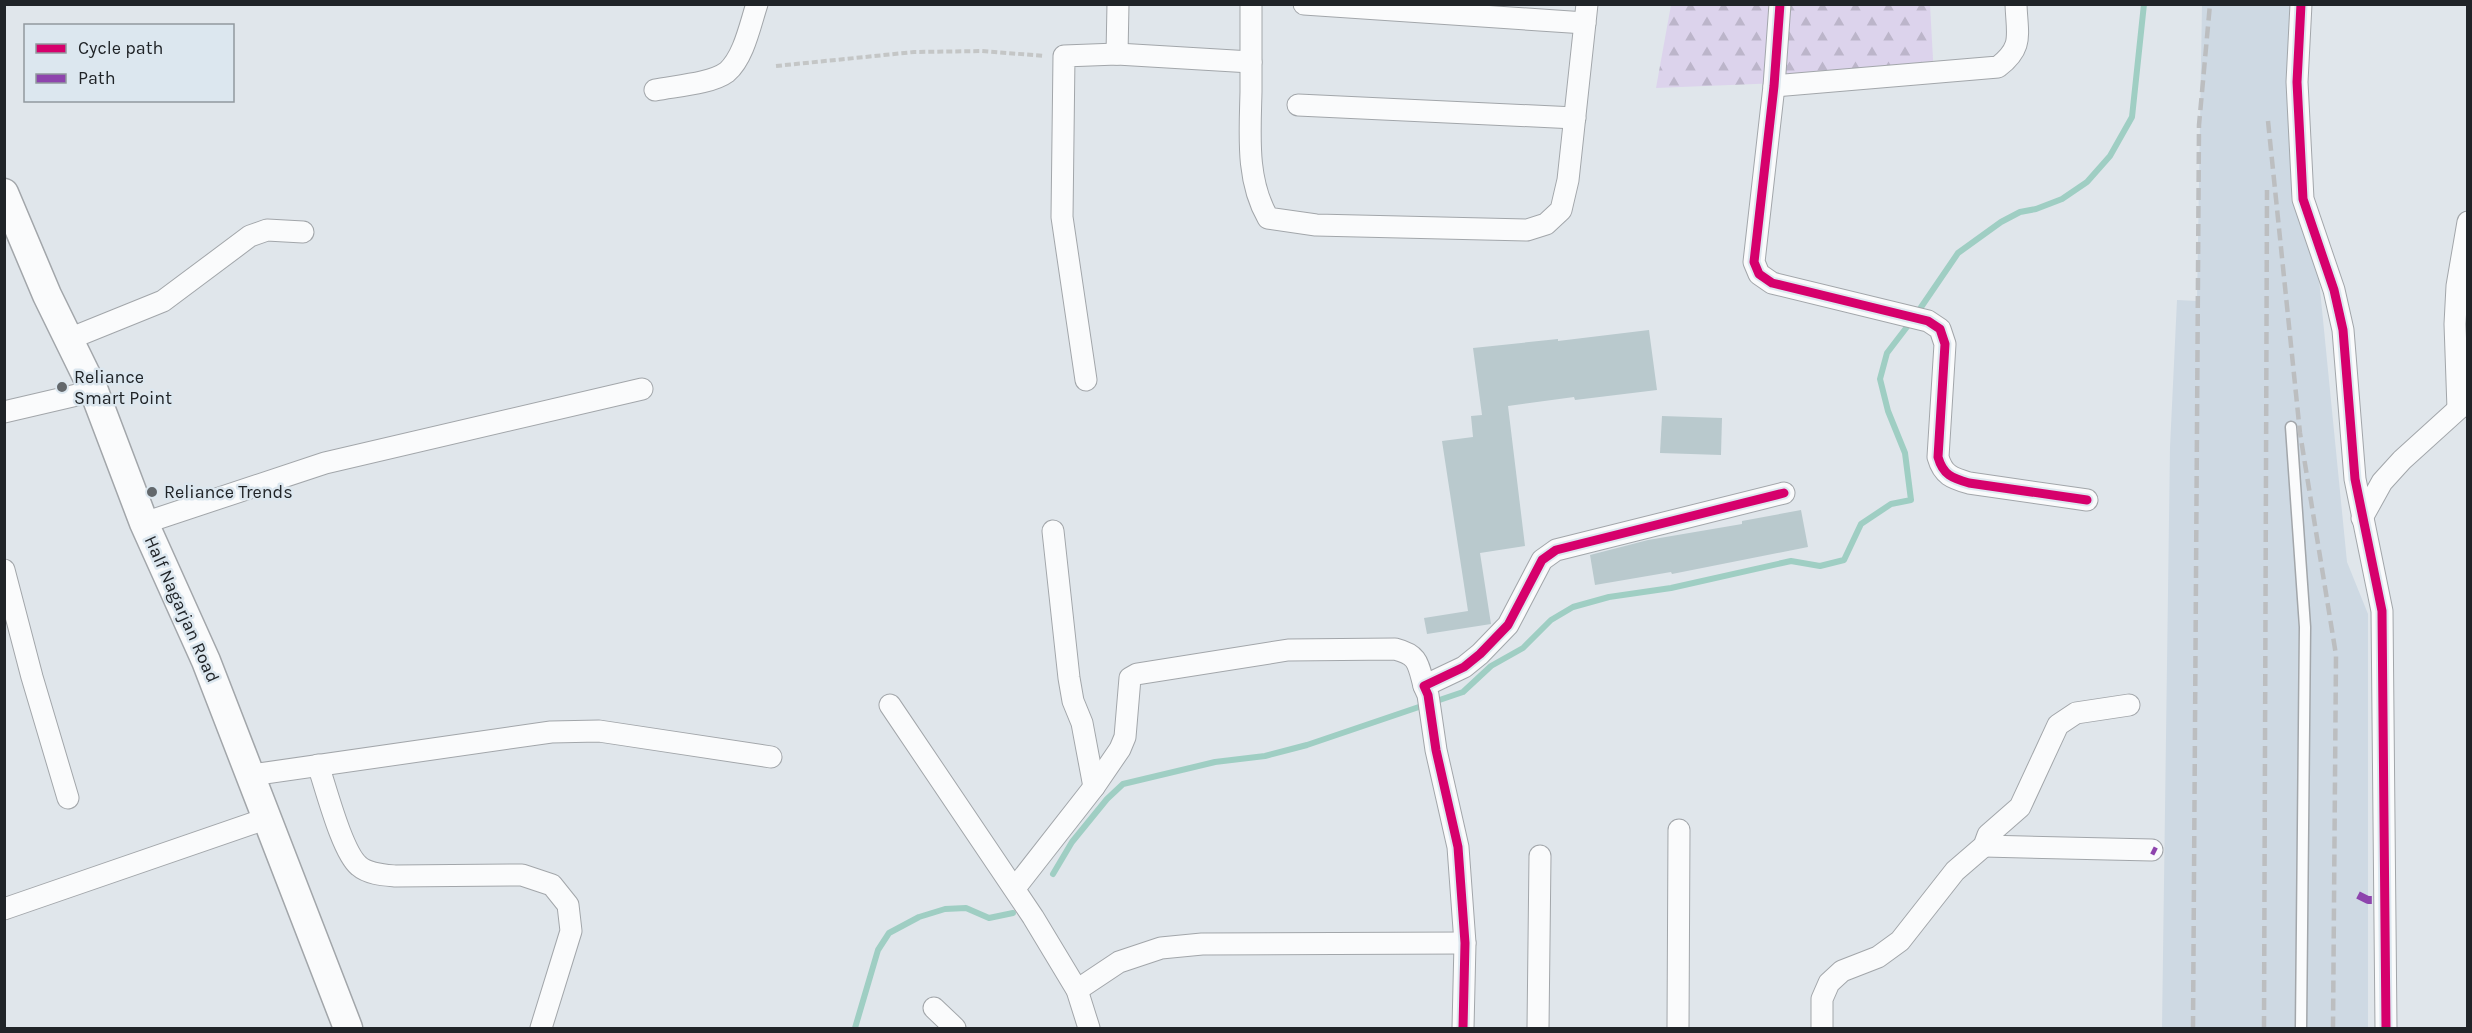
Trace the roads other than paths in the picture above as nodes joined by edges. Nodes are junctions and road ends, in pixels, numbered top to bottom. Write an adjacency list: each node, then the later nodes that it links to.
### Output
1 (757, 4): 12 (street)
2 (1118, 4): 9 (street)
3 (1251, 4): 10 (street)
4 (1305, 4): 8 (street)
5 (1780, 4): 11 (street)
6 (2016, 4): 11 (street)
7 (2301, 4): 28 (street)
8 (1586, 14): 14 (street)
9 (1117, 54): 10 (street); 20 (street)
10 (1251, 62): 14 (street)
11 (1774, 86): 27 (street)
12 (655, 90)
13 (1298, 105): 14 (street)
14 (1575, 118)
15 (4, 193): 19 (main road, Half Nagarjan Road)
16 (2468, 222): 18 (street)
17 (303, 232): 19 (street)
18 (2466, 244): 23 (street)
19 (69, 339): 22 (main road, Half Nagarjan Road)
20 (1086, 380)
21 (642, 389): 29 (street)
22 (94, 391): 24 (street); 29 (main road, Half Nagarjan Road)
23 (2463, 405): 28 (street)
24 (4, 412)
25 (2291, 427): 58 (lane)
26 (1784, 493): 32 (street)
27 (2087, 500)
28 (2362, 518): 59 (street)
29 (144, 523): 37 (main road, Half Nagarjan Road)
30 (1053, 531): 38 (street)
31 (4, 570): 39 (street)
32 (1426, 691): 38 (street); 47 (street)
33 (890, 705): 45 (street)
34 (2129, 705): 42 (street)
35 (771, 757): 36 (street)
36 (318, 765): 37 (street); 51 (street)
37 (252, 775): 40 (main road, Half Nagarjan Road)
38 (1094, 788): 45 (street)
39 (68, 798)
40 (268, 818): 46 (street); 50 (main road, Half Nagarjan Road)
41 (1679, 830): 56 (street)
42 (1983, 846): 43 (street); 57 (street)
43 (2152, 850)
44 (1540, 856): 55 (street)
45 (1015, 888): 48 (street)
46 (4, 909)
47 (1466, 943): 48 (street); 54 (street)
48 (1077, 990): 53 (street)
49 (934, 1008): 52 (street)
50 (348, 1029)
51 (541, 1029)
52 (955, 1029)
53 (1089, 1029)
54 (1463, 1029)
55 (1538, 1029)
56 (1678, 1029)
57 (1822, 1029)
58 (2301, 1029)
59 (2386, 1029)

